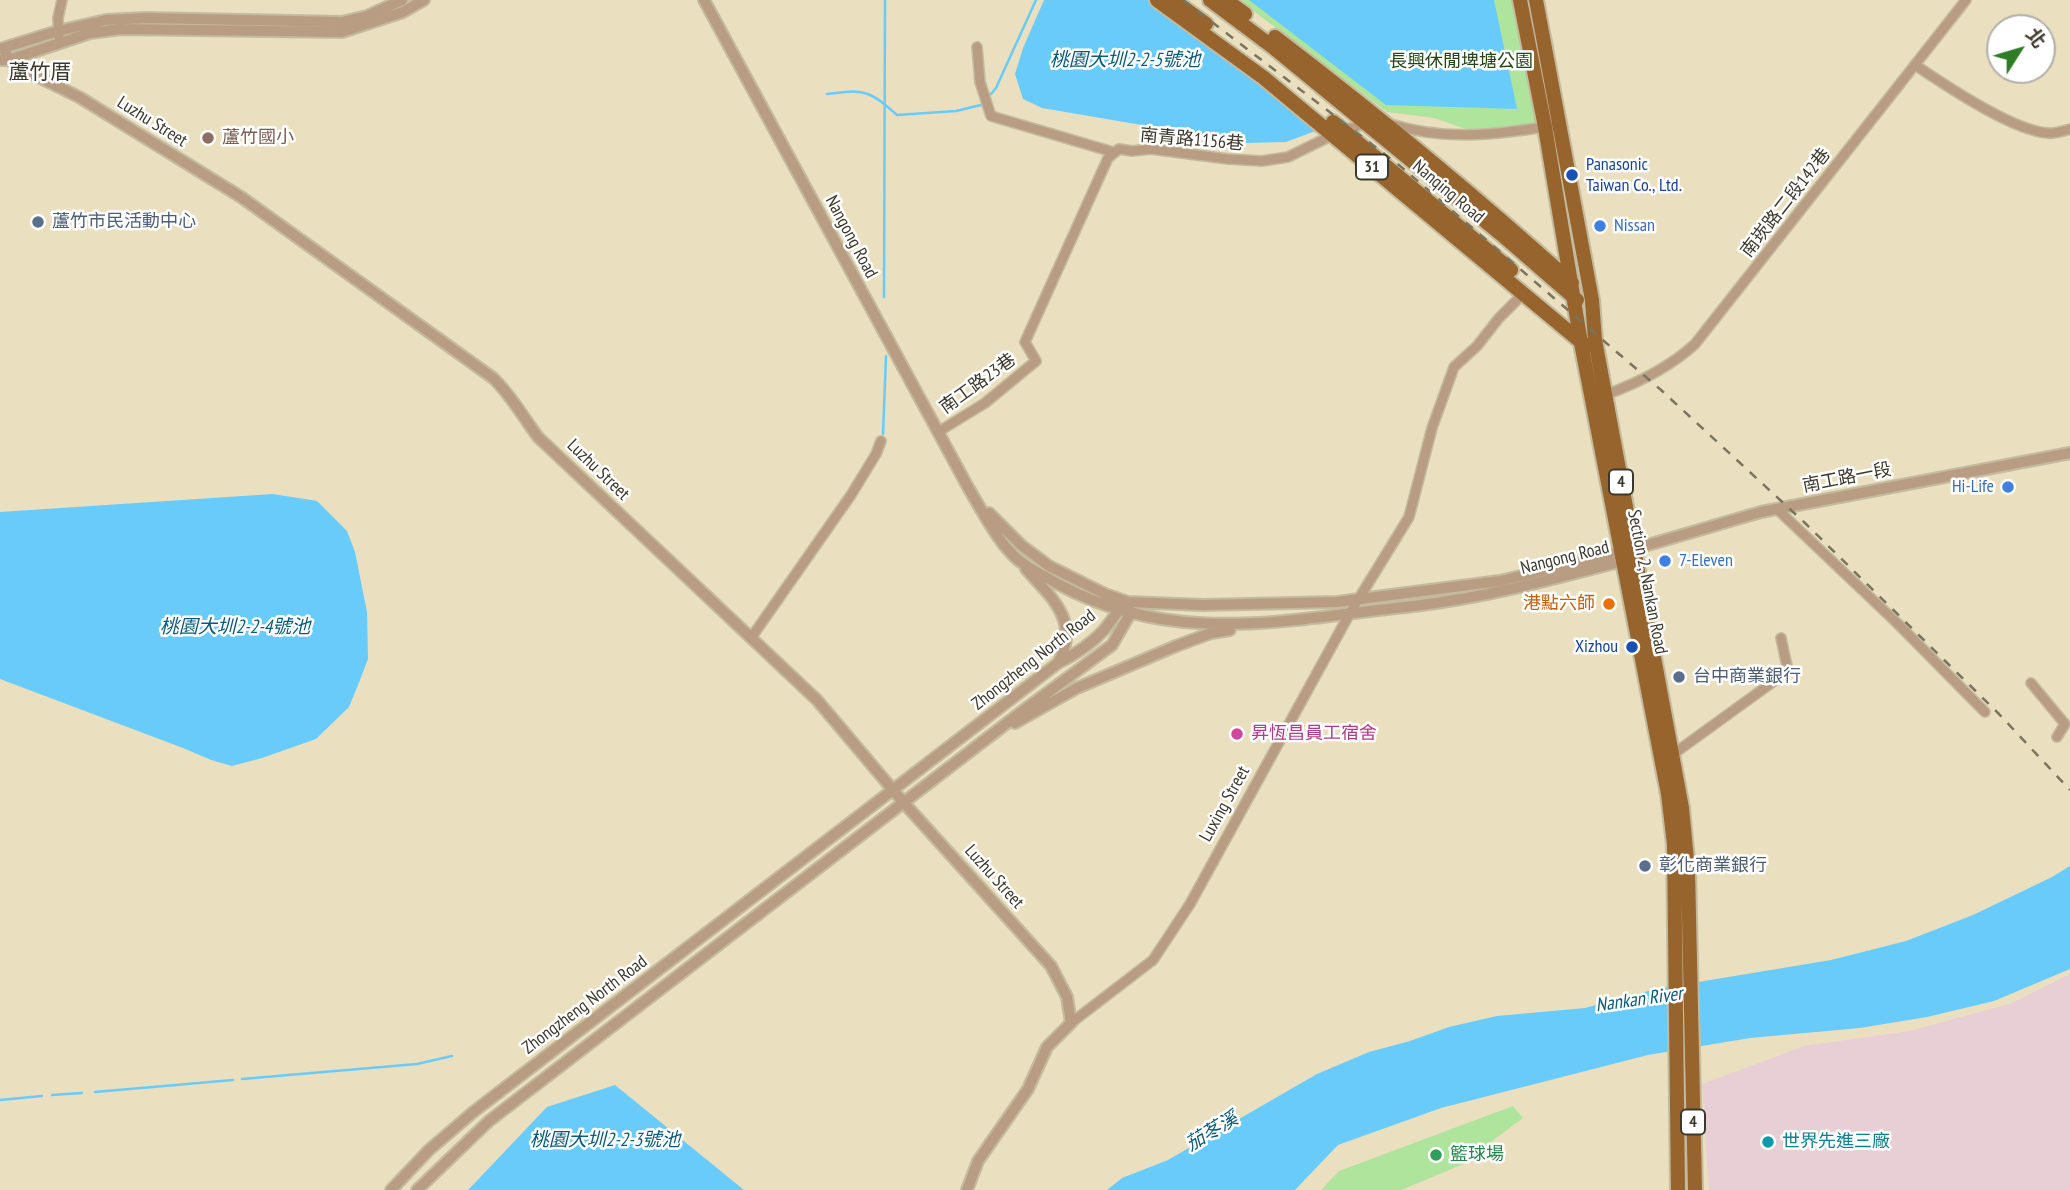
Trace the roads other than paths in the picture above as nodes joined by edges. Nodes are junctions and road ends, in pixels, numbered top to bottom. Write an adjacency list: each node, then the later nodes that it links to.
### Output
1 (62, 0): 16 (street)
2 (402, 0): 13 (street)
3 (424, 0): 13 (street)
4 (704, 0): 32 (street, Nangong Road)
5 (1157, 0): 12 (main road, 31)
6 (1173, 0): 15 (main road, Nanqing Road / 31)
7 (1210, 0): 14 (main road, Nanqing Road / 31)
8 (1226, 0): 14 (main road); 20 (main road, 31)
9 (1520, 0): 22 (main road, Section 2, Nankan Road / 4)
10 (1536, 0): 22 (main road, Section 2, Nankan Road / 4)
11 (1966, 0): 19 (street, 南崁路二段142巷)
12 (1191, 25): 15 (main road); 24 (main road, 31)
13 (288, 26): 16 (street)
14 (1252, 31): 21 (main road, Nanqing Road / 31)
15 (1220, 35): 24 (main road, Nanqing Road / 31)
16 (59, 37): 18 (street)
17 (977, 47): 25 (street)
18 (3, 55): 44 (street, Luzhu Street)
19 (1915, 65): 23 (street); 31 (street, 南崁路二段142巷)
20 (1382, 121): 21 (street, 南青路1156巷); 22 (street); 26 (main road, 31)
21 (1366, 124): 24 (street, 南青路1156巷); 28 (main road, Nanqing Road / 31)
22 (1552, 126): 26 (main road, Section 2, Nankan Road / 4); 29 (main road, Section 2, Nankan Road / 4)
23 (2070, 130)
24 (1338, 132): 25 (street, 南青路1156巷); 27 (main road, 31); 30 (main road, Nanqing Road / 31)
25 (1113, 152): 32 (street, 南工路23巷)
26 (1572, 283): 28 (main road, Section 2, Nankan Road / 4); 29 (main road, 31)
27 (1524, 293): 30 (main road, 31); 39 (street, Luxing Street)
28 (1574, 298): 29 (main road, Nanqing Road / 31); 30 (main road, Section 2, Nankan Road / 4)
29 (1592, 306): 30 (main road, Section 2, Nankan Road / 4)
30 (1588, 342): 31 (main road, Section 2, Nankan Road / 4); 37 (main road, Section 2, Nankan Road / 4)
31 (1605, 395): 37 (main road, Section 2, Nankan Road / 4)
32 (938, 432): 35 (street, Nangong Road)
33 (880, 441): 44 (street)
34 (2070, 453): 36 (street, 南工路一段)
35 (969, 489): 38 (street, Nangong Road); 40 (street, Nangong Road)
36 (1777, 509): 37 (street, 南工路一段); 48 (street)
37 (1626, 554): 39 (street, Nangong Road); 41 (street, Nangong Road); 51 (main road, Section 2, Nankan Road / 4); 54 (main road, Section 2, Nankan Road / 4)
38 (1018, 560): 40 (street, Nangong Road); 46 (street)
39 (1358, 599): 40 (street, Nangong Road); 41 (street, Luxing Street)
40 (1123, 605): 42 (street); 46 (street, Zhongzheng North Road)
41 (1350, 613): 43 (street, Nangong Road); 55 (street, Luxing Street)
42 (1130, 614): 43 (street, Nangong Road); 49 (street, Zhongzheng North Road)
43 (1261, 624): 49 (street)
44 (751, 638): 52 (street, Luzhu Street)
45 (1780, 638): 51 (street)
46 (1058, 663): 52 (street, Zhongzheng North Road)
47 (2031, 683): 50 (street)
48 (1984, 712)
49 (997, 733): 53 (street, Zhongzheng North Road)
50 (2057, 737)
51 (1672, 755): 54 (main road, Section 2, Nankan Road / 4)
52 (894, 792): 53 (street, Luzhu Street); 56 (street, Zhongzheng North Road)
53 (904, 803): 55 (street, Luzhu Street); 57 (street, Zhongzheng North Road)
54 (1683, 967): 59 (main road, 4); 60 (main road, 4)
55 (1071, 1023): 58 (street, Luxing Street)
56 (391, 1190)
57 (417, 1190)
58 (967, 1190)
59 (1678, 1190)
60 (1695, 1190)

